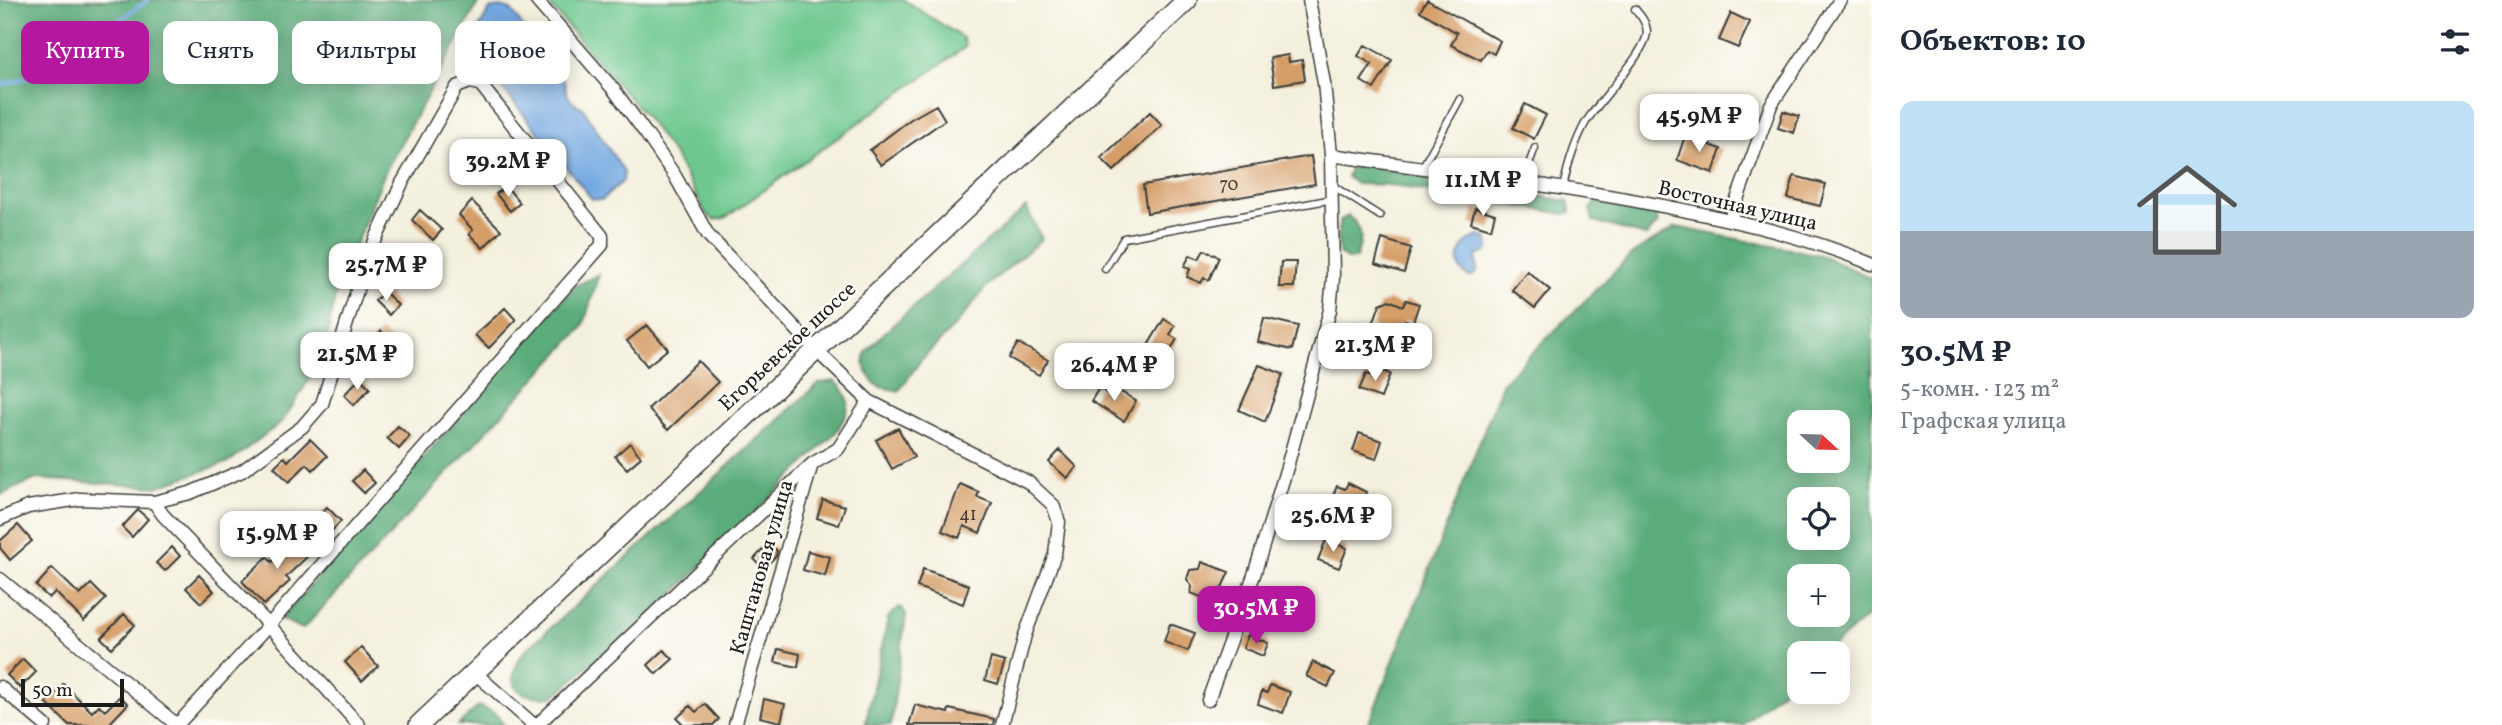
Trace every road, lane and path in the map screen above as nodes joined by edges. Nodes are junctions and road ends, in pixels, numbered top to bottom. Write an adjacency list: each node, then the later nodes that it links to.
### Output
1 (536, 0): 17 (street)
2 (1186, 0): 17 (main road, Егорьевское шоссе)
3 (1309, 0): 8 (street)
4 (1840, 0): 14 (street)
5 (1635, 9): 11 (lane)
6 (1460, 99): 9 (lane)
7 (1535, 148): 10 (lane)
8 (1331, 155): 9 (street, Восточная улица); 12 (street)
9 (1422, 168): 10 (street, Восточная улица)
10 (1522, 183): 11 (street, Восточная улица)
11 (1563, 188): 14 (street, Восточная улица)
12 (1333, 192): 13 (lane); 16 (lane); 26 (street)
13 (1380, 216)
14 (1730, 219): 15 (street, Восточная улица)
15 (1872, 264)
16 (1105, 269)
17 (817, 351): 18 (street); 24 (main road, Егорьевское шоссе)
18 (869, 401): 19 (street, Каштановая улица); 33 (street)
19 (812, 464): 31 (street); 32 (street, Каштановая улица)
20 (154, 502): 21 (street); 23 (street); 23 (street)
21 (0, 519)
22 (0, 579): 28 (street)
23 (269, 625): 28 (street); 29 (street)
24 (474, 672): 30 (main road, Егорьевское шоссе); 31 (street)
25 (0, 687): 27 (street)
26 (1208, 700)
27 (45, 725)
28 (177, 725)
29 (359, 725)
30 (419, 725)
31 (535, 725)
32 (735, 725)
33 (1002, 725)

